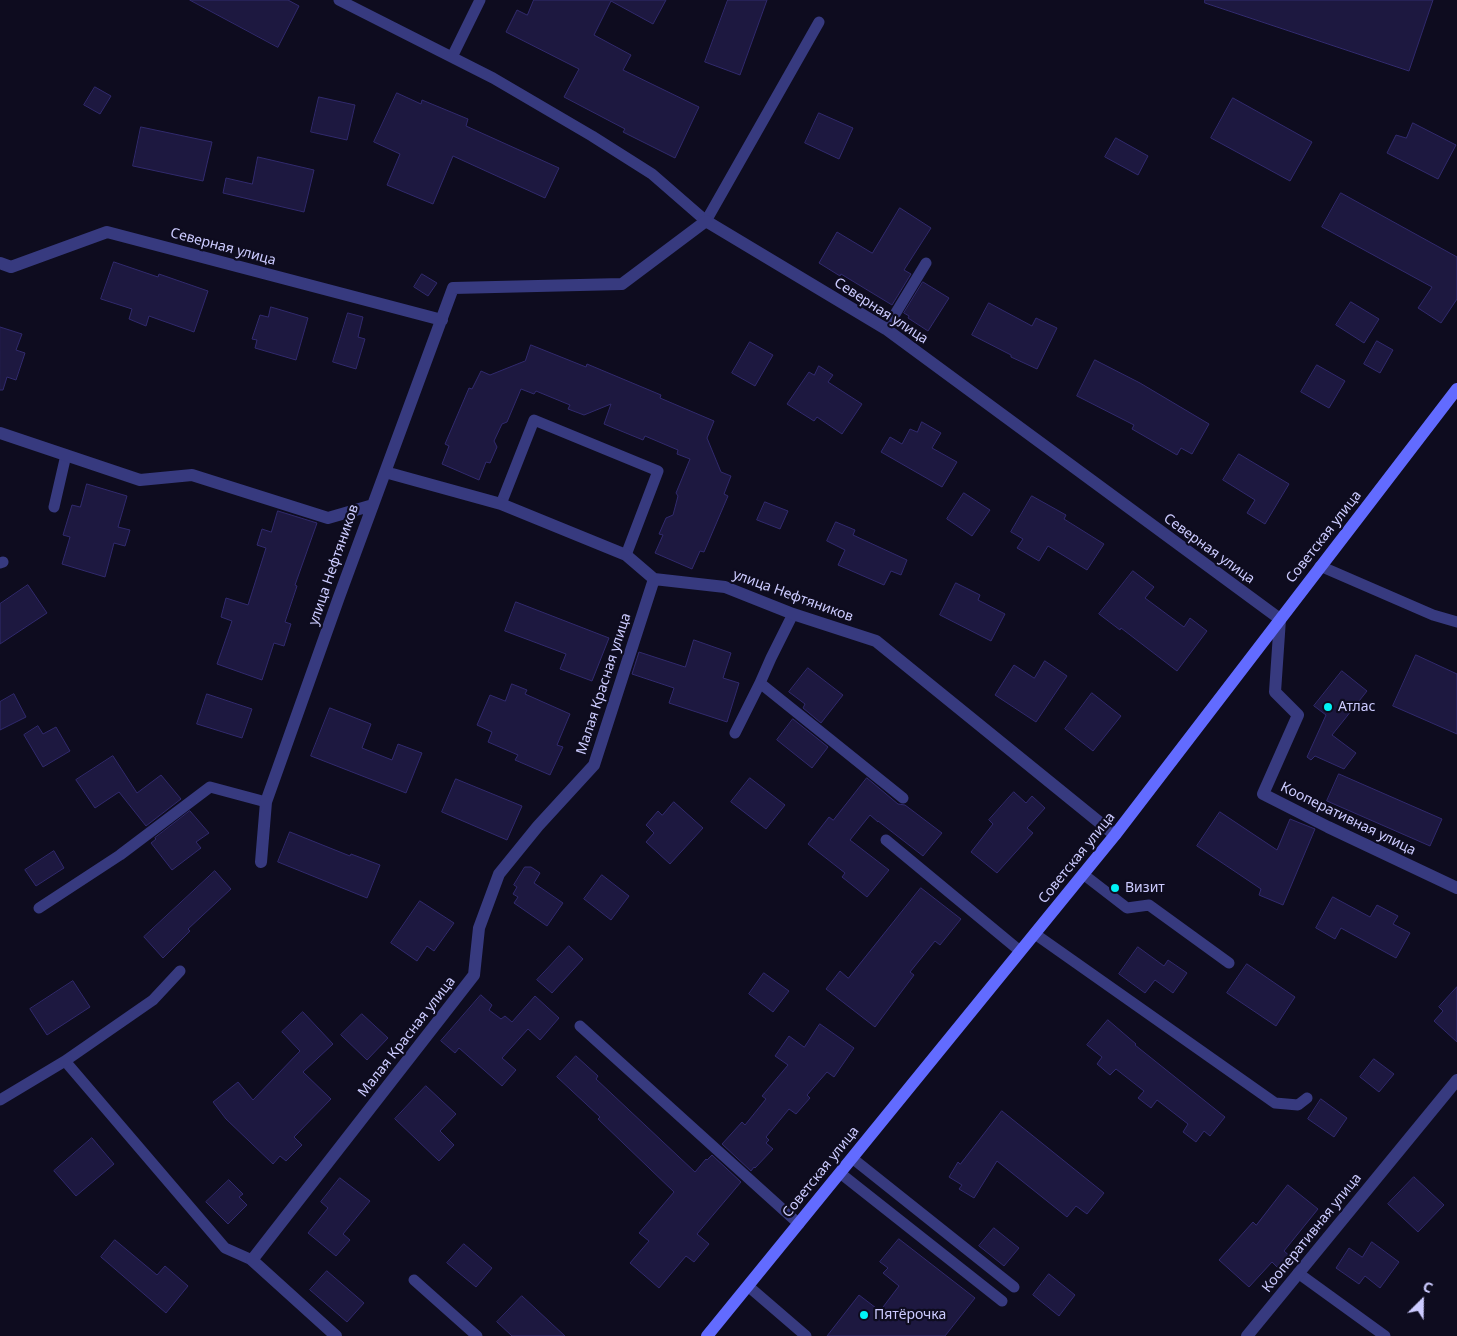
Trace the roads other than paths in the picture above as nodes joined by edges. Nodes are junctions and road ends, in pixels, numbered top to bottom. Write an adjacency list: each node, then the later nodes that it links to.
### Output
1 (339, 0): 4 (lane)
2 (480, 0): 4 (lane)
3 (819, 22): 5 (lane)
4 (452, 57): 5 (lane)
5 (706, 221): 8 (street); 9 (street, Северная улица)
6 (0, 263): 8 (street, Северная улица)
7 (926, 263): 9 (lane)
8 (442, 320): 13 (street)
9 (886, 329): 21 (street, Северная улица)
10 (1457, 389): 18 (street, Советская улица)
11 (0, 433): 12 (street, улица Нефтяников)
12 (66, 455): 15 (street, улица Нефтяников); 16 (lane)
13 (385, 472): 14 (street); 15 (street)
14 (501, 504): 17 (street); 17 (lane)
15 (373, 505): 26 (street, улица Нефтяников)
16 (54, 507)
17 (626, 555): 19 (street)
18 (1320, 566): 21 (street, Советская улица); 22 (lane)
19 (654, 580): 20 (street, улица Нефтяников); 45 (street, Малая Красная улица)
20 (793, 614): 23 (lane); 27 (street, улица Нефтяников)
21 (1280, 619): 27 (street, Советская улица); 31 (street, Кооперативная улица)
22 (1457, 622)
23 (760, 683): 24 (lane); 25 (lane)
24 (735, 733)
25 (903, 798)
26 (266, 802): 29 (street, улица Нефтяников); 32 (lane)
27 (1115, 835): 30 (street, Советская улица)
28 (886, 840): 34 (lane)
29 (261, 862)
30 (1084, 874): 33 (street, Советская улица); 35 (lane)
31 (1457, 888)
32 (39, 908)
33 (1034, 934): 34 (street, Советская улица); 40 (lane)
34 (1020, 951): 42 (street, Советская улица)
35 (1229, 963)
36 (180, 971): 38 (lane)
37 (580, 1026): 44 (lane)
38 (65, 1061): 41 (lane); 45 (lane)
39 (1457, 1080): 46 (street, Кооперативная улица)
40 (1307, 1098)
41 (0, 1100)
42 (852, 1158): 43 (street, Советская улица); 49 (lane)
43 (840, 1172): 44 (street, Советская улица); 50 (lane)
44 (799, 1224): 48 (street, Советская улица)
45 (252, 1260): 51 (street)
46 (1298, 1273): 55 (street, Кооперативная улица); 56 (lane)
47 (414, 1280): 52 (lane)
48 (748, 1286): 53 (street, Советская улица); 54 (lane)
49 (1014, 1287)
50 (1002, 1301)
51 (336, 1336)
52 (477, 1336)
53 (707, 1336)
54 (806, 1336)
55 (1247, 1336)
56 (1384, 1336)

